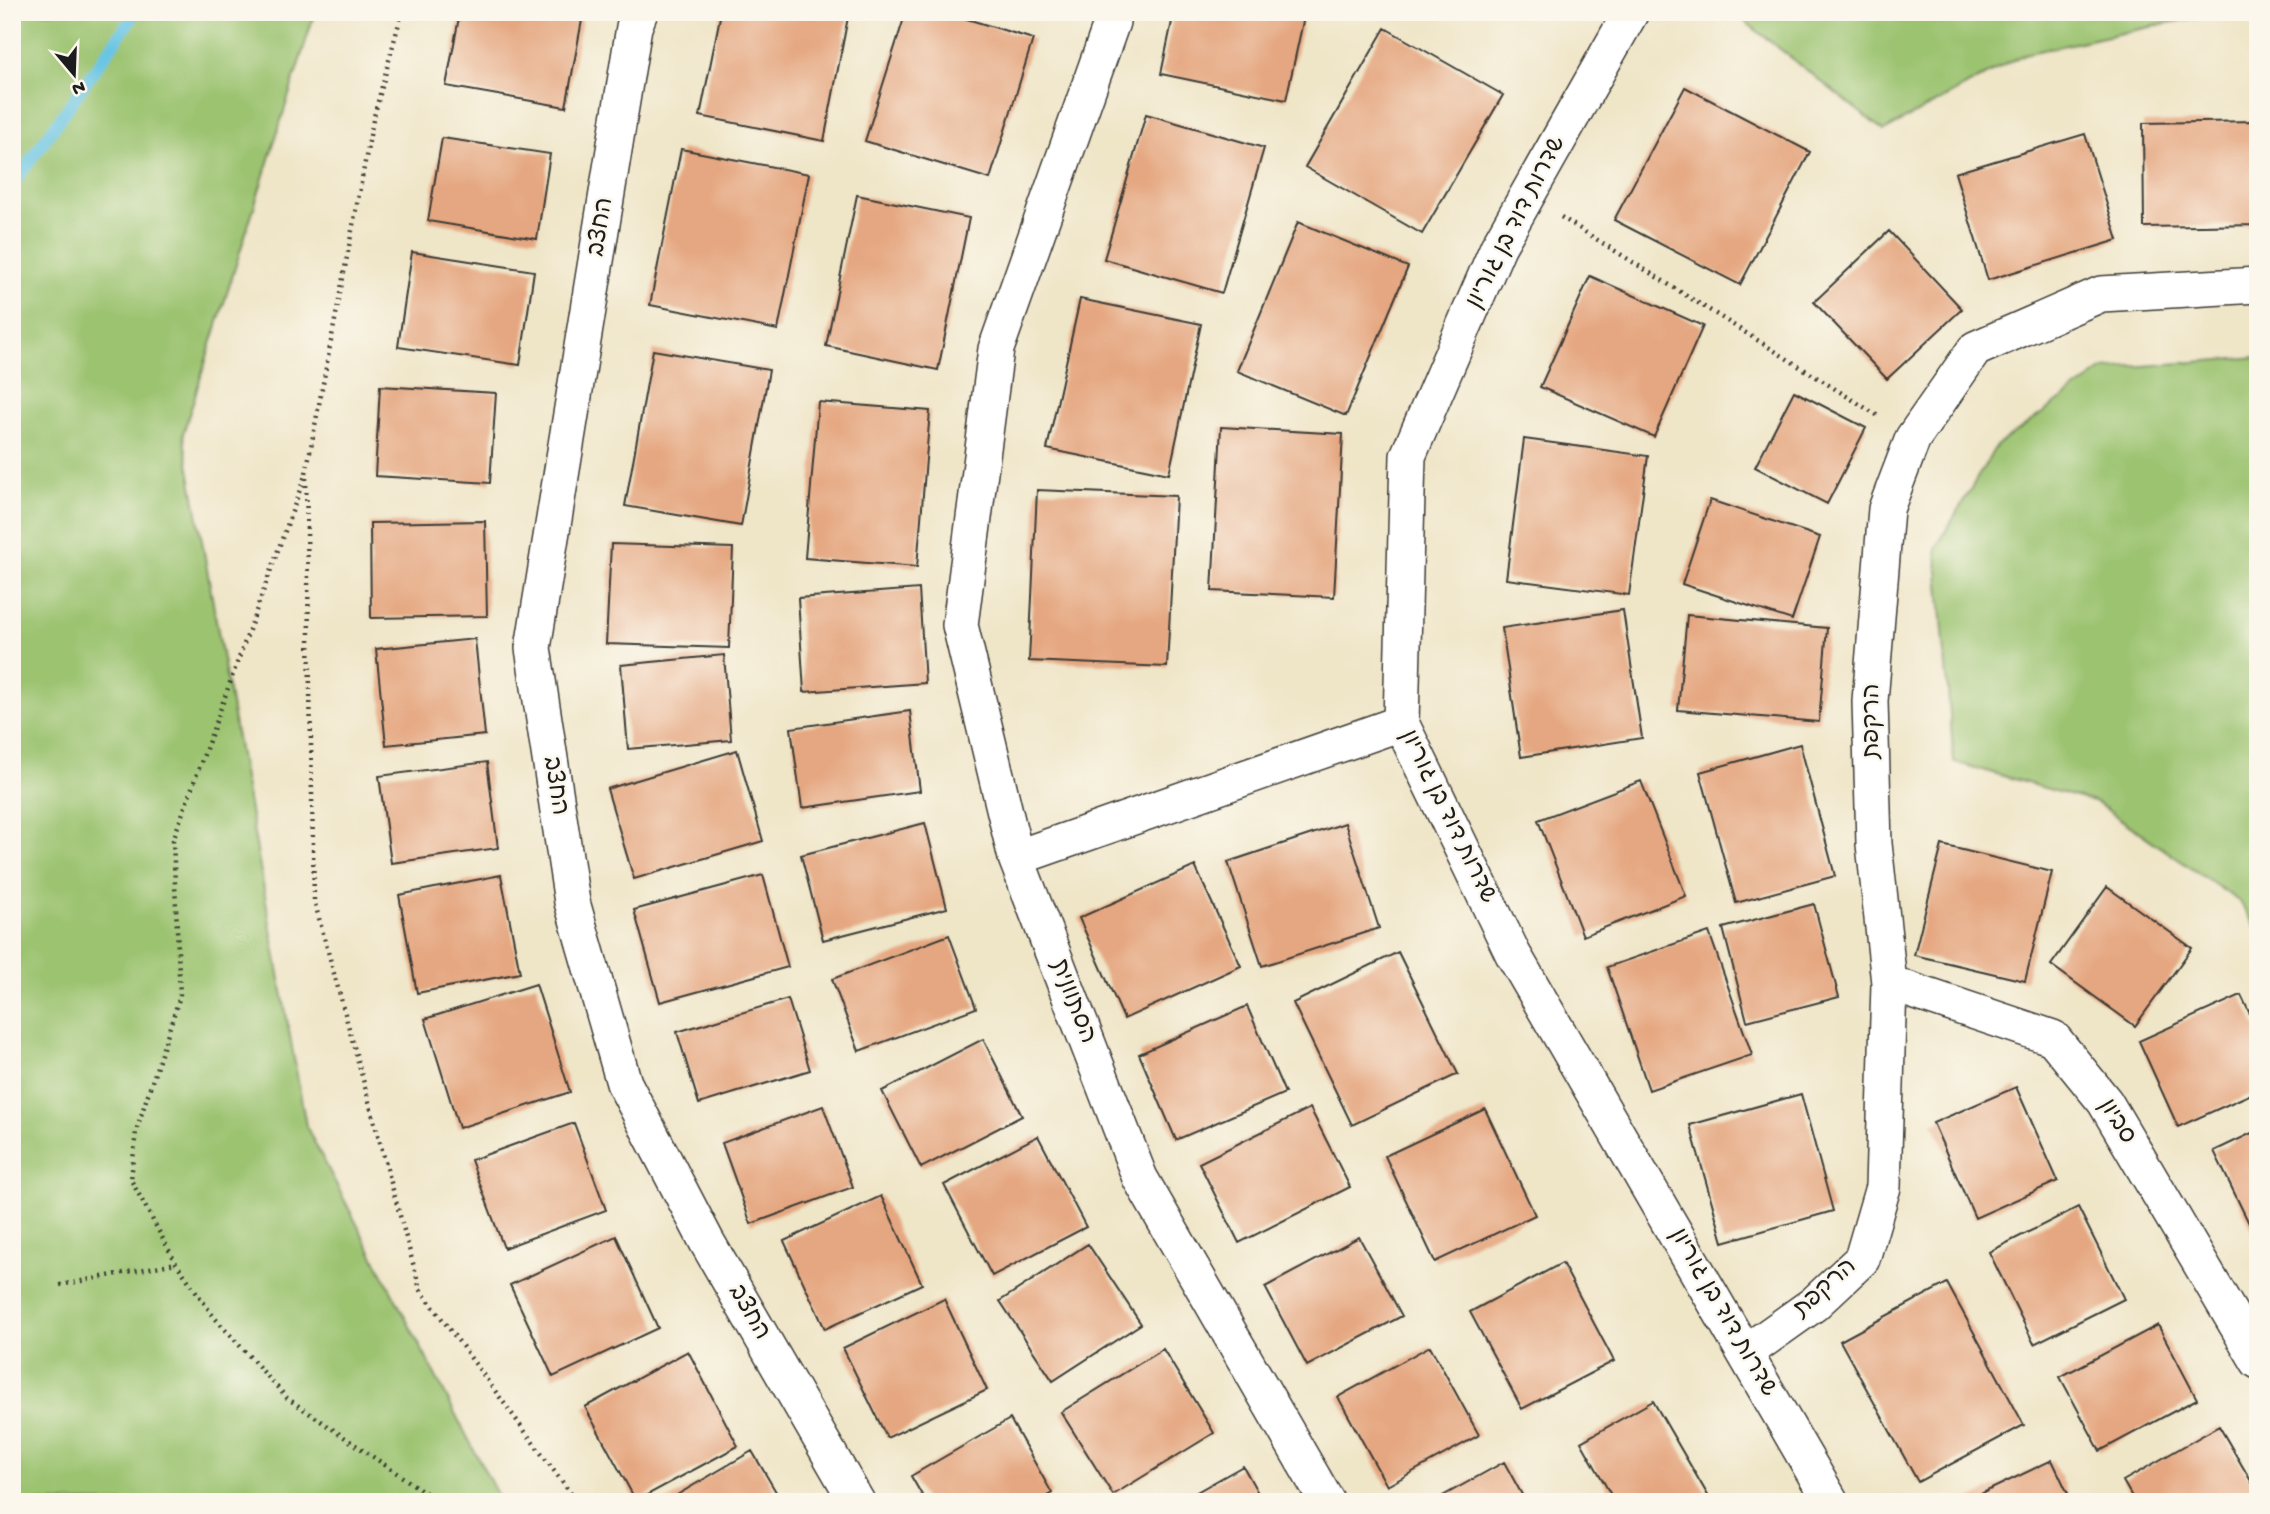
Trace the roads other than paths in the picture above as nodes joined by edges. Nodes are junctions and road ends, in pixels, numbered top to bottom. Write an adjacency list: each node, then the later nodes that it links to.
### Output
1 (640, 12): 10 (street, החצב)
2 (1112, 12): 6 (street)
3 (1631, 12): 5 (street, שדרות דוד בן גוריון)
4 (2258, 285): 7 (street, הרקפת)
5 (1401, 723): 6 (street); 8 (street, שדרות דוד בן גוריון)
6 (1016, 858): 11 (street, הסתוונית)
7 (1889, 983): 8 (street, הרקפת); 9 (street, סביון)
8 (1745, 1353): 12 (street, שדרות דוד בן גוריון)
9 (2258, 1361)
10 (858, 1502)
11 (1327, 1502)
12 (1831, 1502)

